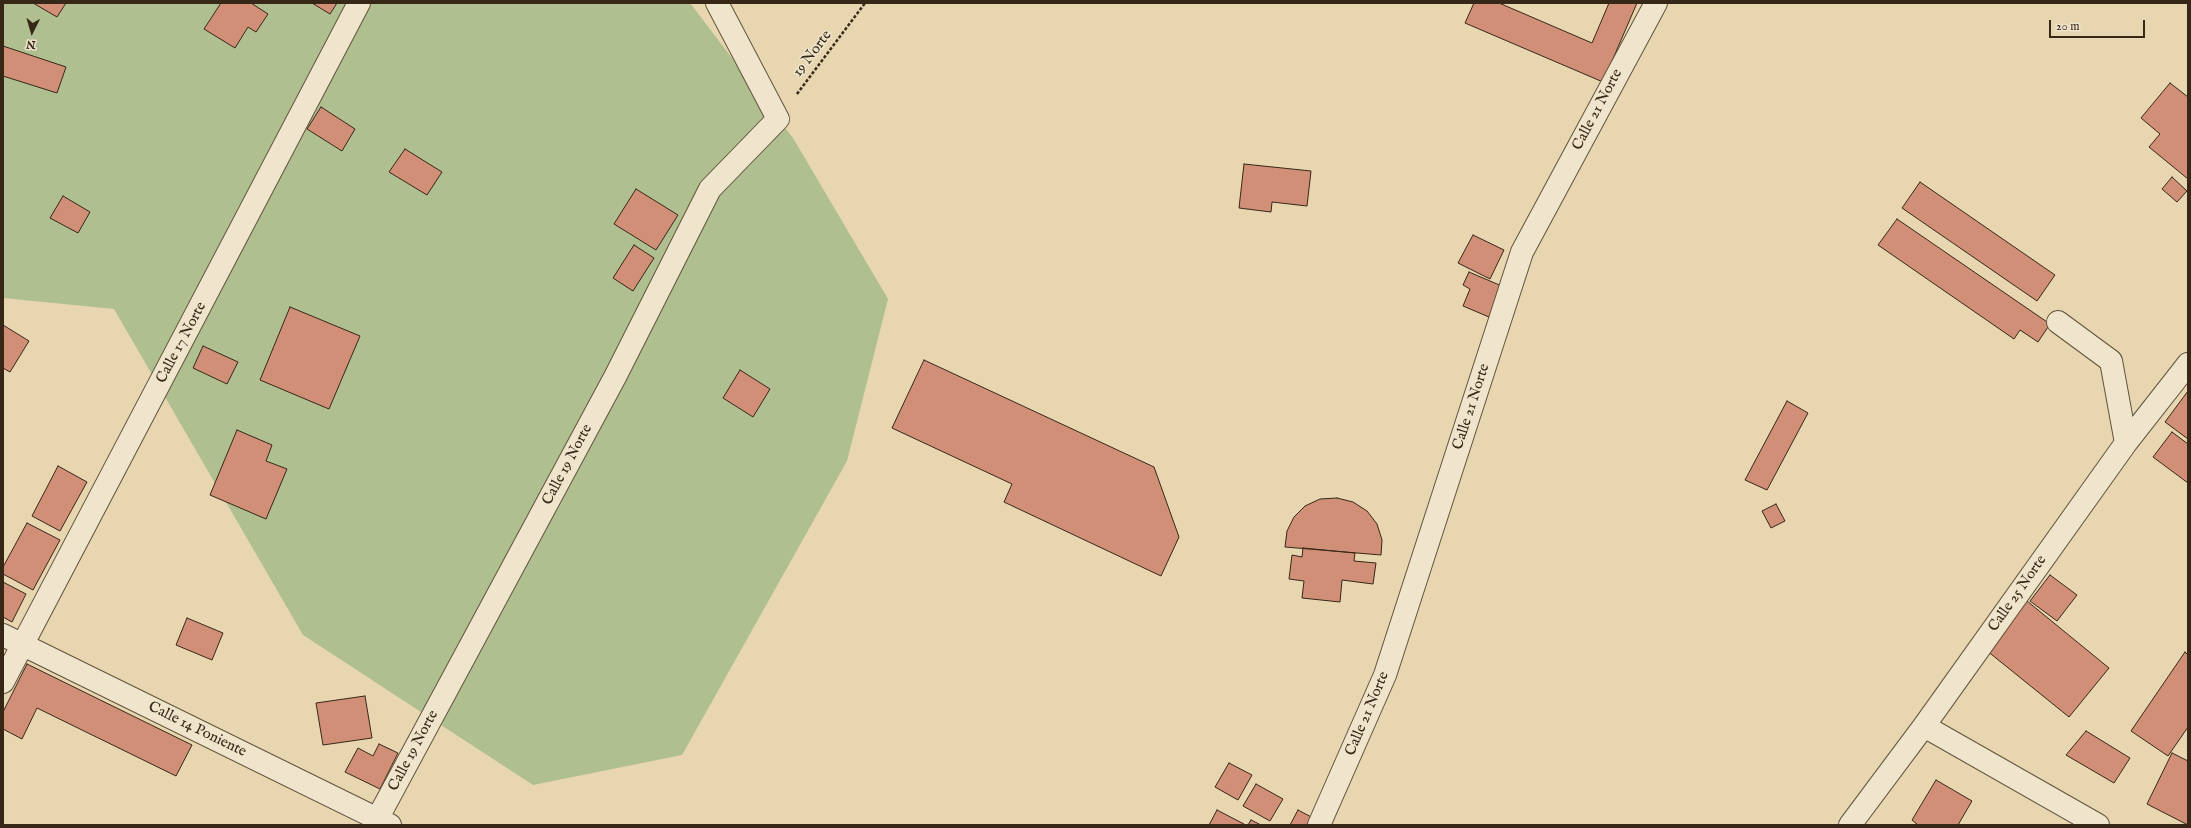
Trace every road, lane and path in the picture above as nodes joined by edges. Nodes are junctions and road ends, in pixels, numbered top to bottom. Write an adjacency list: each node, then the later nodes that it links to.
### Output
1 (359, 3): 10 (street, Calle 17 Norte)
2 (717, 3): 5 (street)
3 (864, 3): 5 (path, 19 Norte)
4 (1656, 3): 14 (street, Calle 21 Norte)
5 (778, 119): 13 (street, Calle 19 Norte)
6 (2058, 322): 8 (street)
7 (2188, 364): 8 (street, Calle 25 Norte)
8 (2126, 443): 12 (street, Calle 25 Norte)
9 (3, 635): 10 (street, Calle 14 Poniente)
10 (24, 645): 11 (street, Calle 17 Norte); 13 (street, Calle 14 Poniente)
11 (3, 682)
12 (1924, 726): 15 (street, Calle 25 Norte); 16 (street)
13 (381, 823)
14 (1319, 825)
15 (1850, 825)
16 (2098, 825)

